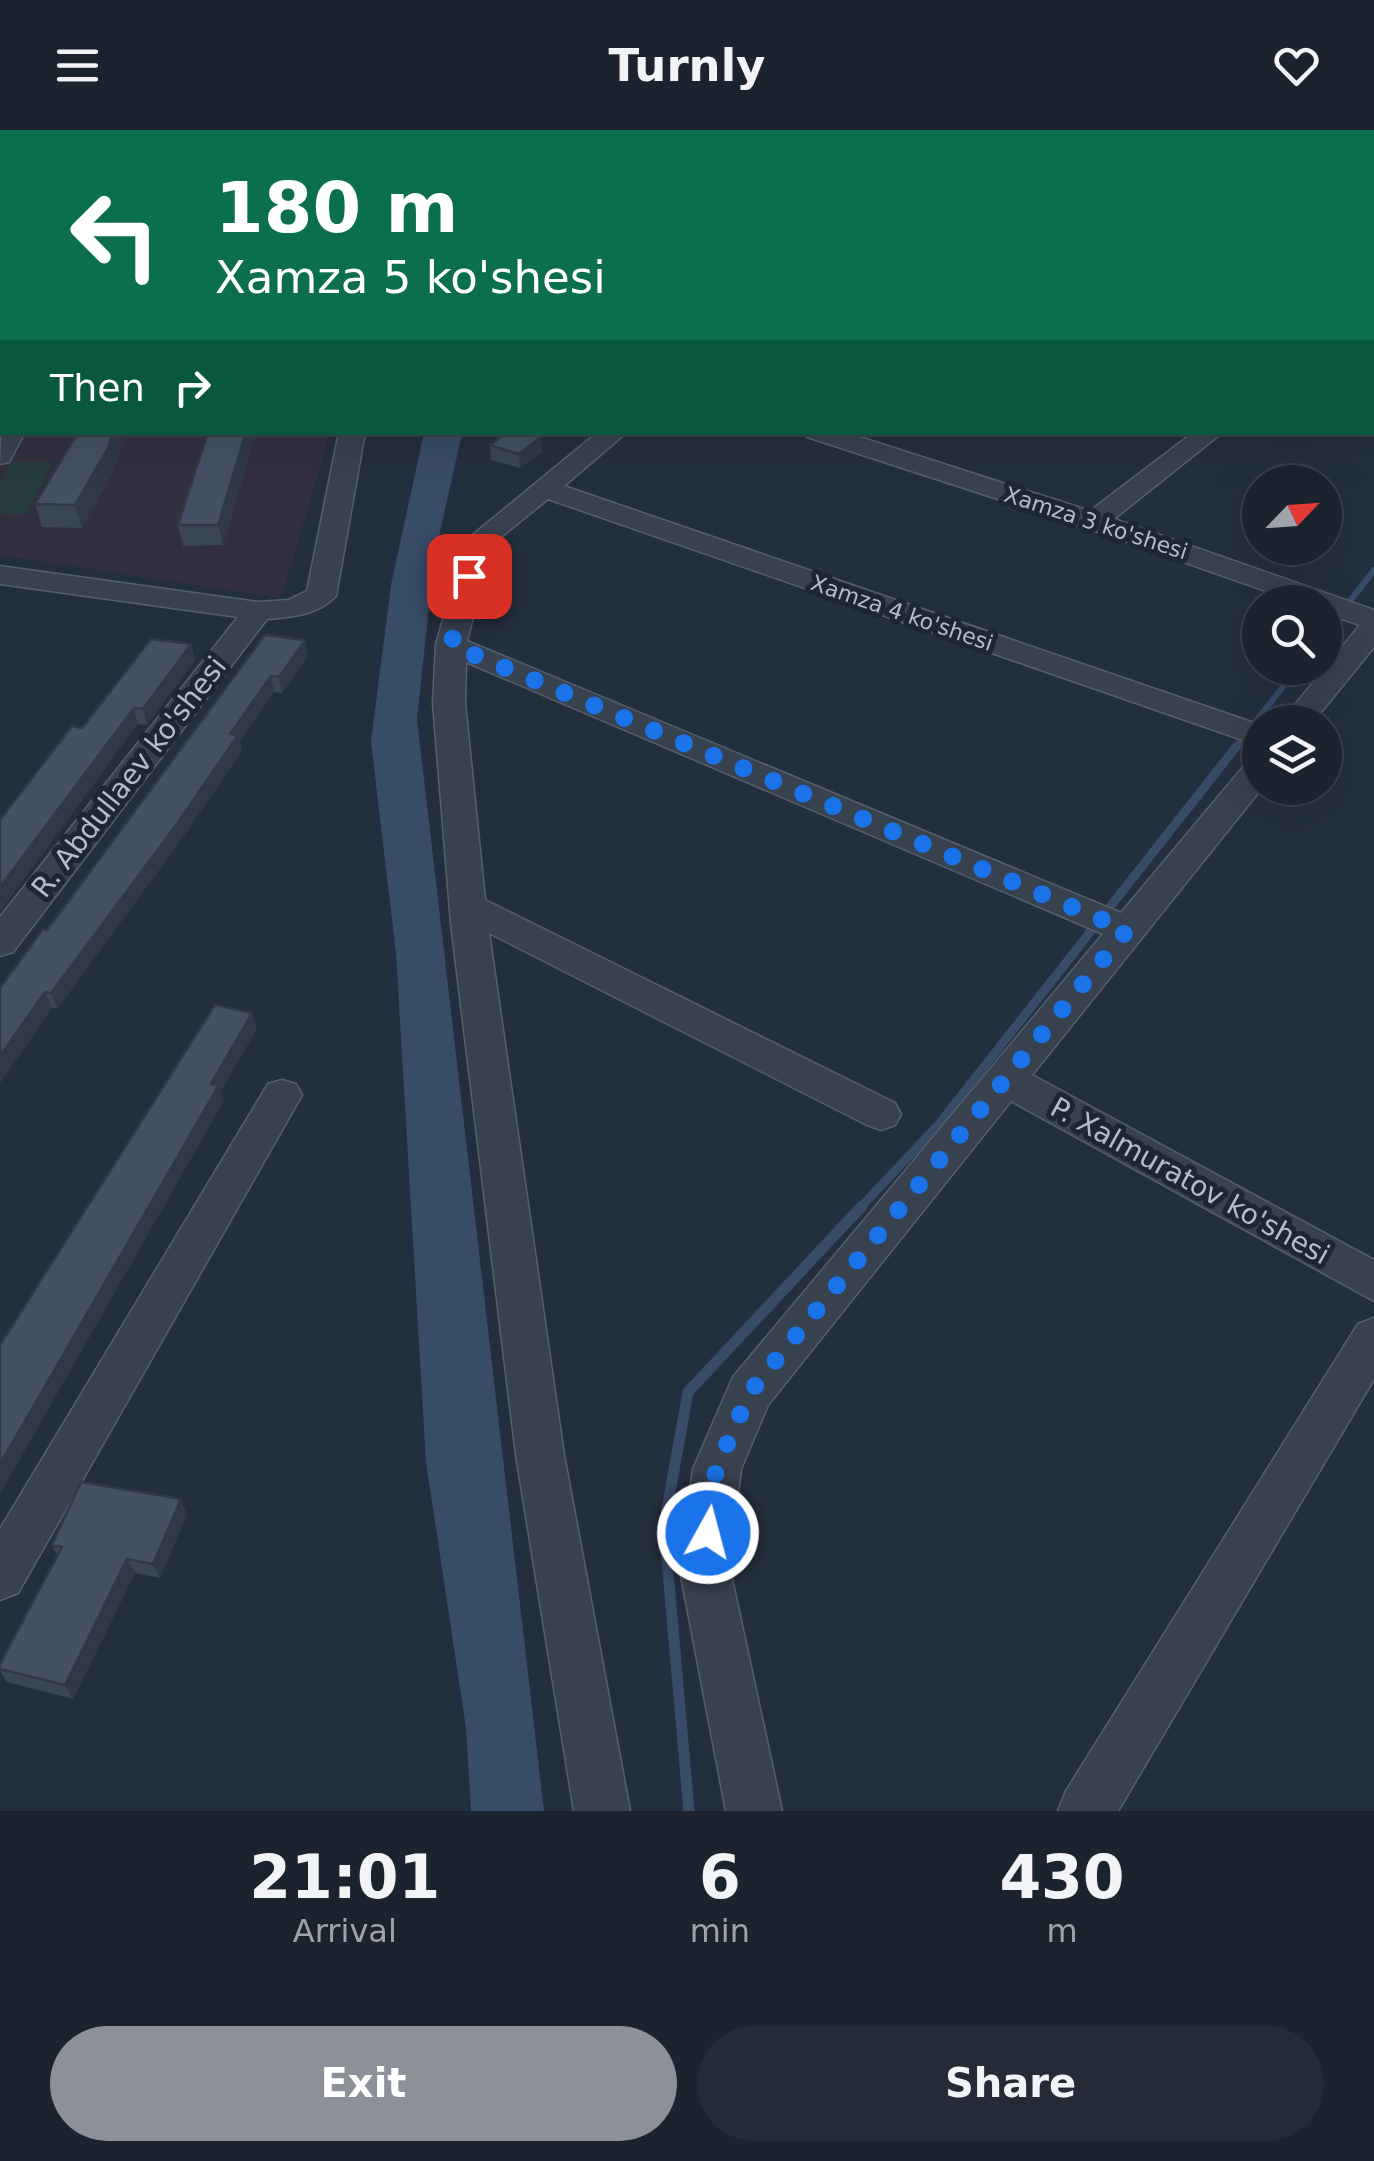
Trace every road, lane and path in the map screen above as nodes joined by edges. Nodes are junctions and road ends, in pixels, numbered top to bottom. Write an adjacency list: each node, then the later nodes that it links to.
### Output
1 (351, 435): 8 (street)
2 (611, 435): 5 (street)
3 (825, 435): 6 (street, Xamza 3 ko'shesi)
4 (1207, 435): 6 (street)
5 (545, 489): 11 (street); 14 (street, Xamza 4 ko'shesi)
6 (1094, 522): 9 (street, Xamza 3 ko'shesi)
7 (0, 576): 8 (street)
8 (258, 611): 18 (street, R. Abdullaev ko'shesi)
9 (1374, 620)
10 (1374, 628): 12 (street)
11 (451, 645): 16 (street); 17 (street)
12 (1361, 666): 13 (street)
13 (1316, 705)
14 (1242, 730)
15 (1242, 790): 17 (street)
16 (468, 907): 21 (street); 25 (street)
17 (1127, 930): 19 (street)
18 (0, 942)
19 (1006, 1079): 22 (street, P. Xalmuratov ko'shesi); 26 (street)
20 (282, 1094): 24 (street)
21 (881, 1114)
22 (1374, 1282)
23 (1374, 1338): 27 (street)
24 (0, 1576)
25 (602, 1811)
26 (754, 1811)
27 (1086, 1811)

